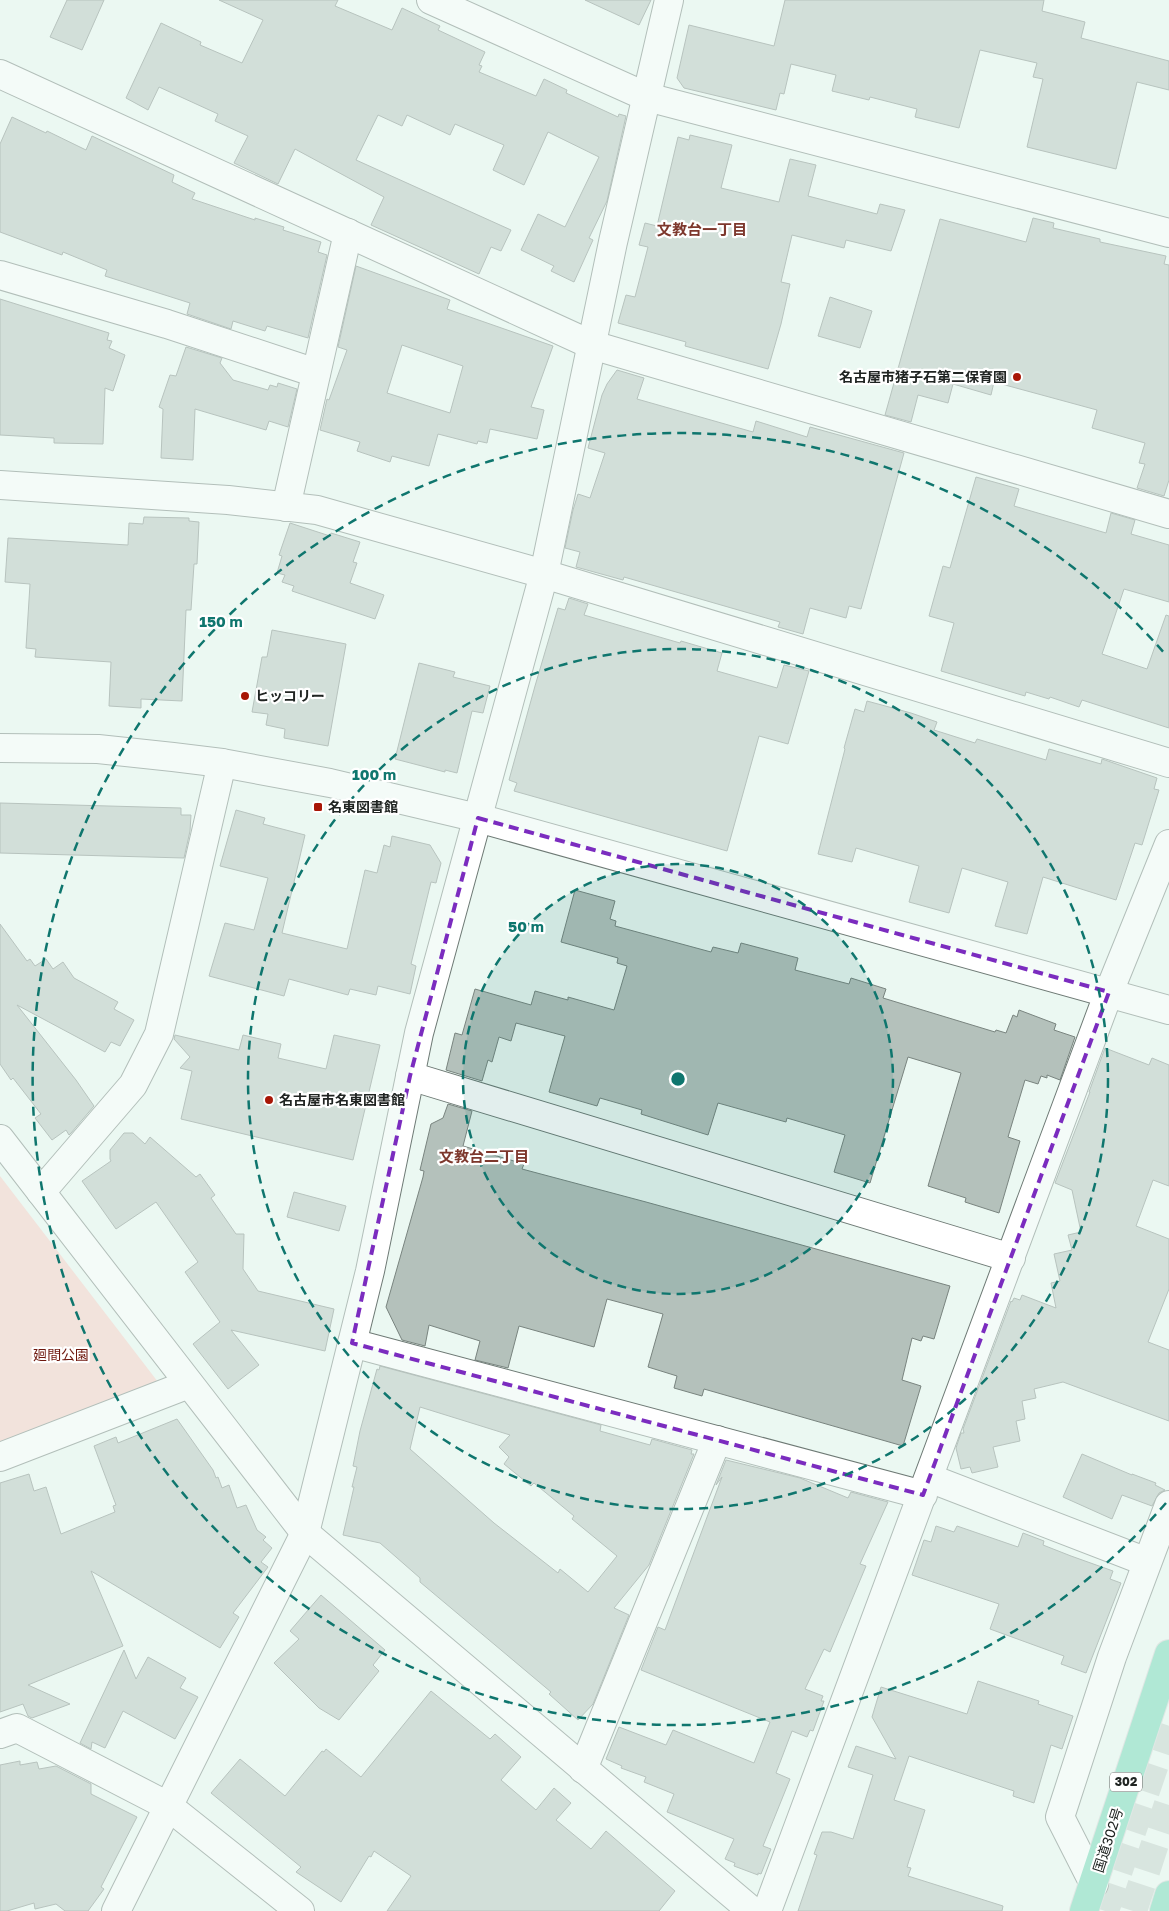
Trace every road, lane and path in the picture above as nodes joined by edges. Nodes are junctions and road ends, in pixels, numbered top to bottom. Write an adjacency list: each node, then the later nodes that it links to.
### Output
1 (431, 0): 4 (street)
2 (669, 0): 4 (street)
3 (0, 74): 5 (street)
4 (647, 97): 6 (street); 8 (street)
5 (348, 233): 8 (street); 9 (street)
6 (1169, 233)
7 (0, 275): 9 (street)
8 (592, 344): 12 (street); 13 (street)
9 (316, 373): 11 (street)
10 (0, 485): 11 (street)
11 (286, 507): 13 (street)
12 (1169, 514)
13 (544, 574): 16 (street); 17 (street)
14 (0, 748): 15 (street)
15 (222, 763): 17 (street); 23 (street)
16 (1169, 763)
17 (478, 818): 19 (street); 21 (street)
18 (1169, 844): 19 (street)
19 (1108, 992): 20 (street); 24 (street)
20 (1169, 1010)
21 (410, 1076): 24 (street); 25 (street)
22 (0, 1139): 23 (street)
23 (41, 1192): 26 (street)
24 (1011, 1258): 29 (street)
25 (352, 1344): 27 (street); 31 (street)
26 (189, 1384): 28 (street); 31 (street)
27 (717, 1440): 29 (street); 35 (street)
28 (0, 1457)
29 (926, 1486): 32 (street); 42 (street)
30 (1169, 1505): 32 (street)
31 (305, 1533): 35 (street); 36 (street)
32 (1147, 1562): 37 (street)
33 (1169, 1654): 37 (highway, 国道302号 / 302)
34 (0, 1734): 36 (street)
35 (583, 1769): 41 (street)
36 (168, 1806): 39 (street); 40 (street)
37 (1094, 1884): 43 (highway, 国道302号 / 302)
38 (1169, 1895): 44 (highway)
39 (116, 1911)
40 (300, 1911)
41 (752, 1911)
42 (768, 1911)
43 (1084, 1911)
44 (1164, 1911)

